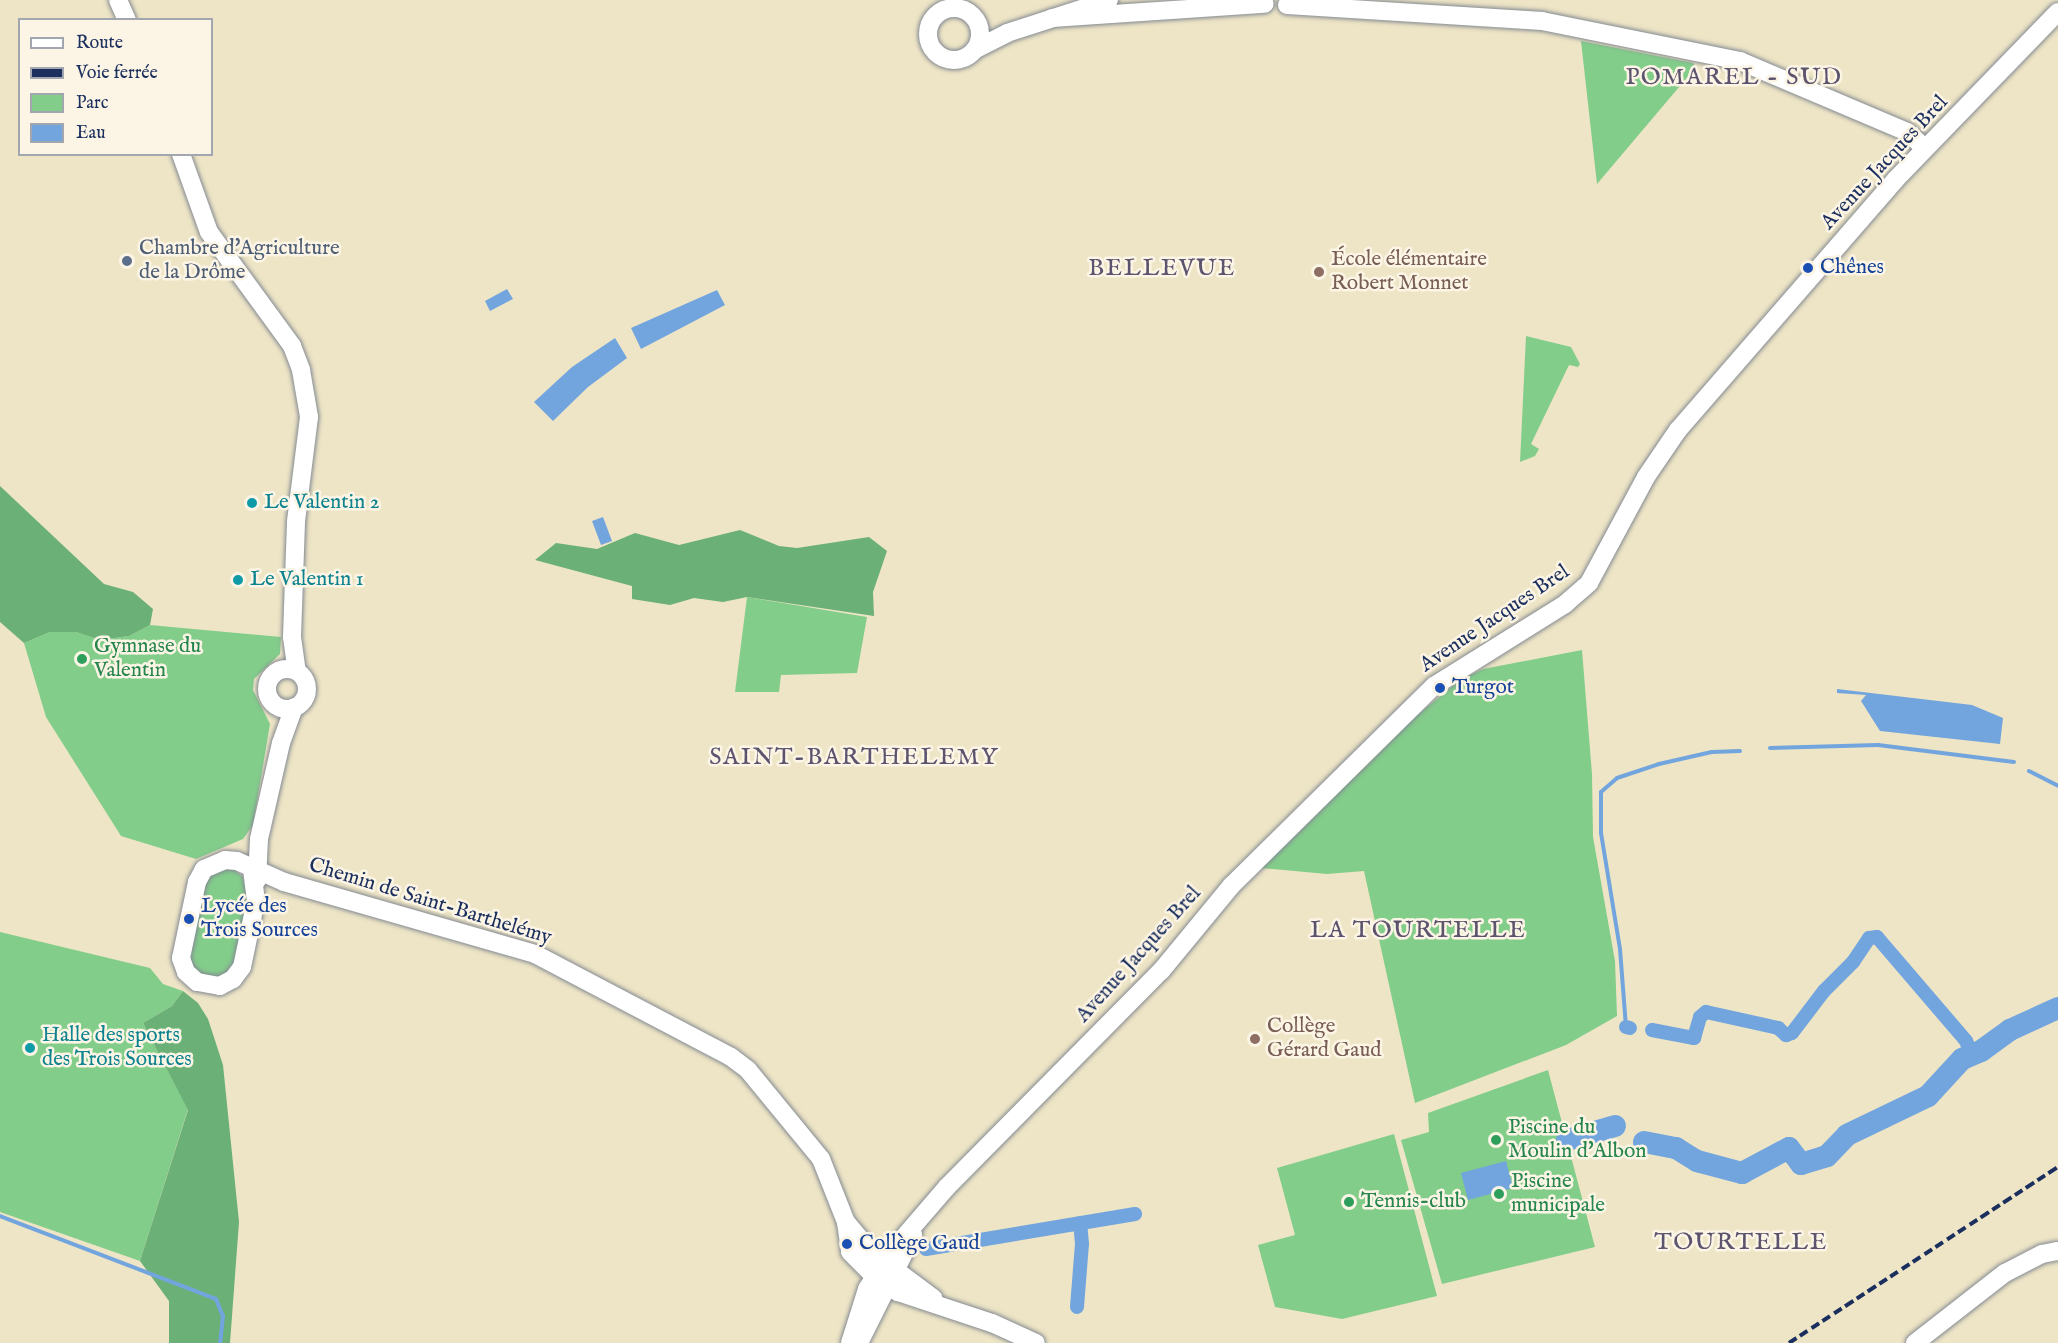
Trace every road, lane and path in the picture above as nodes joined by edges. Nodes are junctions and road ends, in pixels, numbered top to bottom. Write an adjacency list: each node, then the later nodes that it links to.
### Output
1 (118, 0): 10 (street)
2 (1109, 0): 11 (street)
3 (1419, 0): 9 (street)
4 (1262, 2): 5 (street); 11 (street)
5 (1290, 3): 9 (street)
6 (952, 4): 7 (street); 12 (street)
7 (936, 8): 14 (street)
8 (2058, 12): 15 (street, Avenue Jacques Brel)
9 (1439, 14): 15 (street)
10 (126, 18)
11 (1052, 18): 13 (street)
12 (979, 25): 13 (street); 14 (street)
13 (1007, 33): 14 (street)
14 (976, 49)
15 (1925, 148): 22 (street, Avenue Jacques Brel)
16 (182, 156): 17 (street)
17 (288, 671): 18 (street); 18 (street)
18 (285, 706): 19 (street)
19 (259, 843): 20 (street); 21 (street, Chemin de Saint-Barthelémy)
20 (252, 877): 20 (street); 21 (street, Chemin de Saint-Barthelémy); 21 (street, Chemin de Saint-Barthelémy)
21 (284, 882): 25 (street, Chemin de Saint-Barthelémy)
22 (915, 1229): 23 (street, Avenue Jacques Brel); 25 (street, Avenue Jacques Brel)
23 (909, 1248): 25 (street, Avenue Jacques Brel); 26 (street)
24 (2058, 1251): 33 (street)
25 (885, 1274): 26 (street, Chemin de Saint-Barthelémy); 27 (street); 29 (street); 30 (street)
26 (924, 1292): 27 (street, Chemin de Saint-Barthelémy)
27 (939, 1303): 28 (street)
28 (1005, 1328): 31 (street); 32 (street)
29 (850, 1343)
30 (859, 1343)
31 (1017, 1343)
32 (1036, 1343)
33 (1915, 1343)

